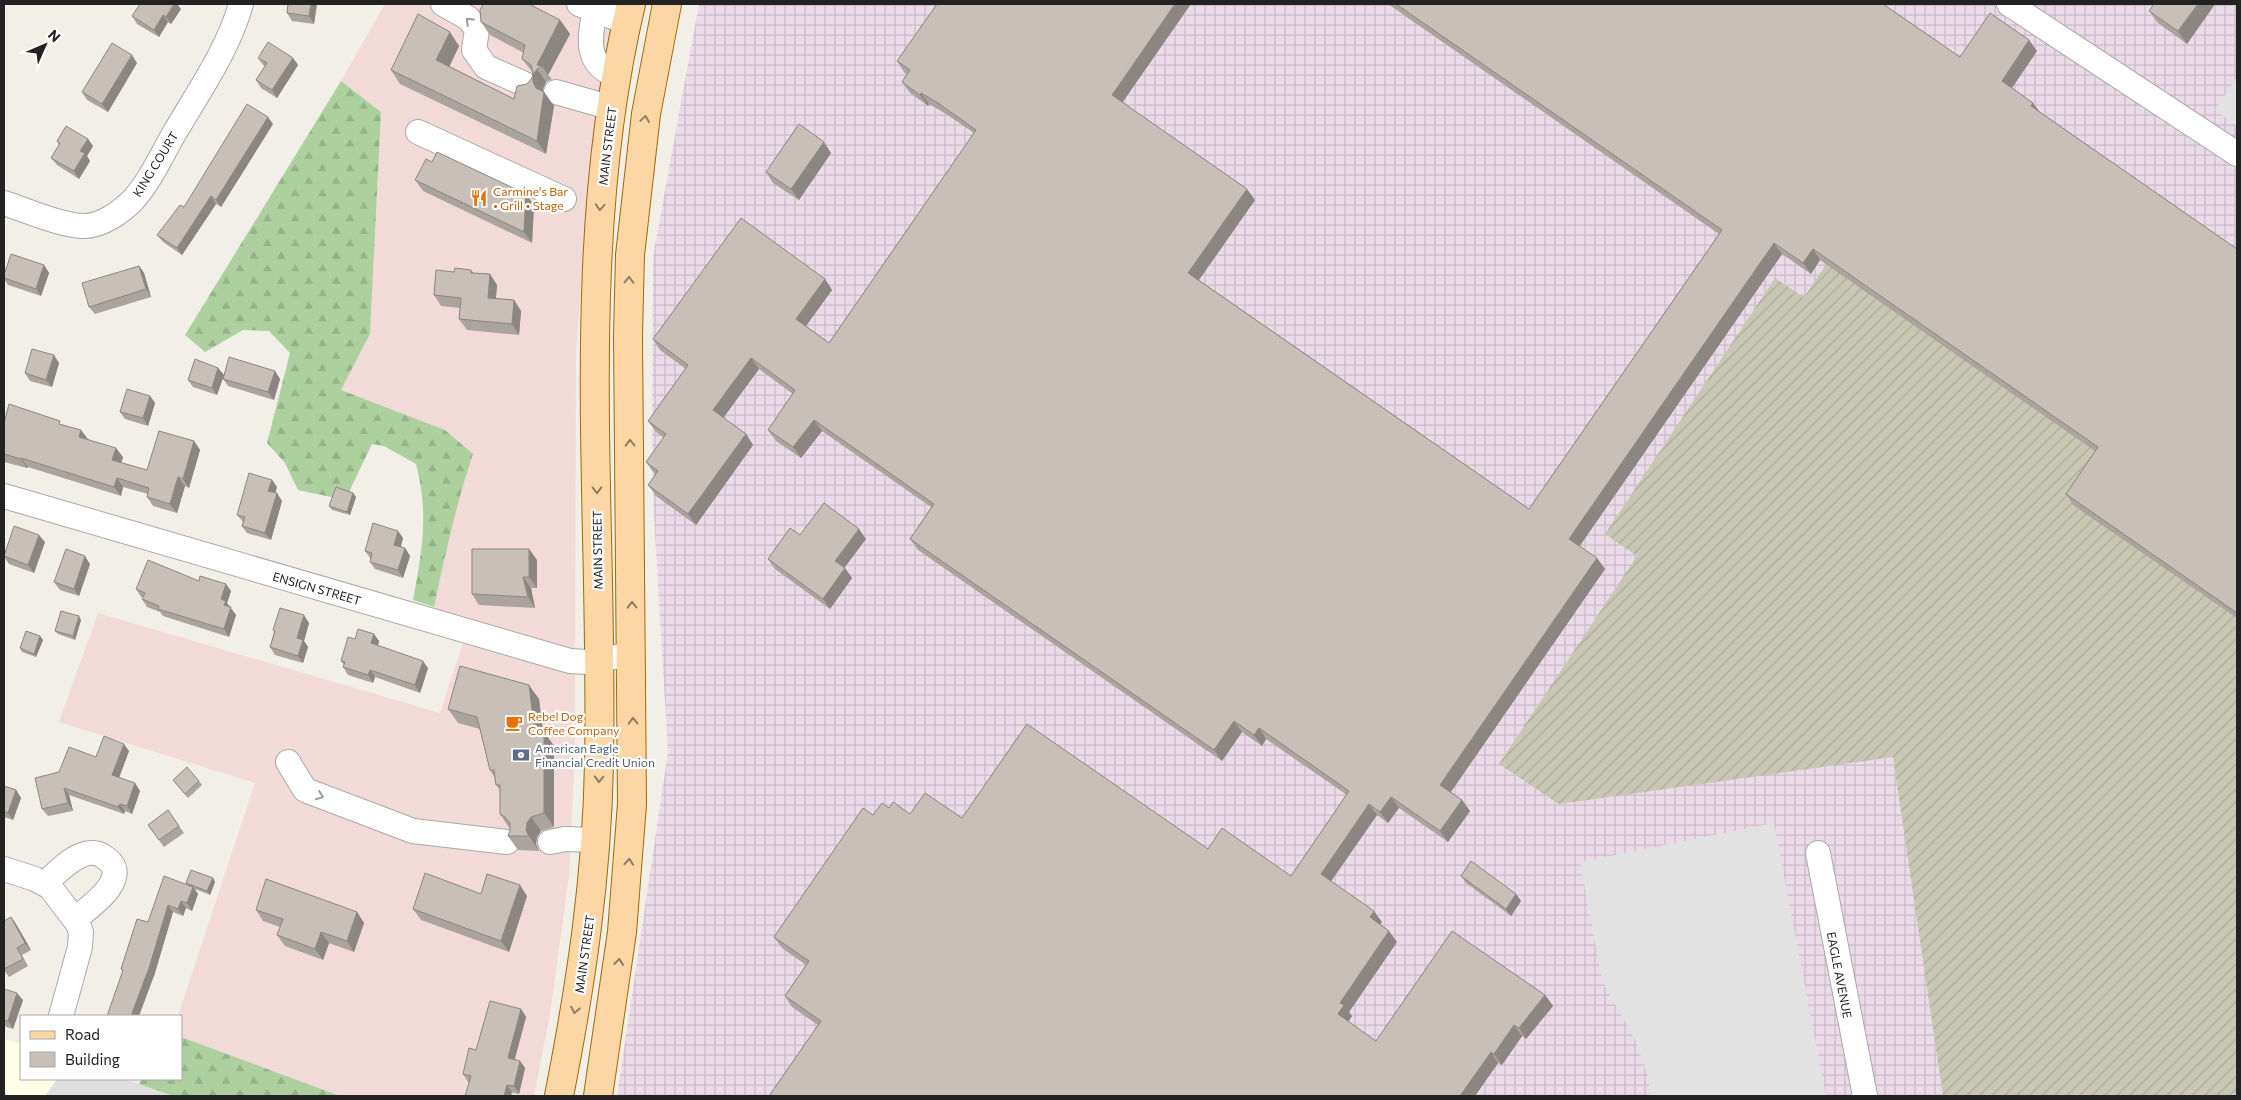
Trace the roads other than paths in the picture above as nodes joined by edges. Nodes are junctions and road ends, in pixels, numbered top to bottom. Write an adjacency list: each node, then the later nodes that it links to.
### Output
1 (241, 4): 14 (street, KING COURT)
2 (443, 4): 8 (street, one-way to 2)
3 (667, 4): 16 (main road, one-way to 3)
4 (2009, 4): 12 (street)
5 (590, 6): 6 (street); 7 (street)
6 (629, 13): 7 (main road, MAIN STREET)
7 (616, 76): 10 (main road, MAIN STREET)
8 (529, 86)
9 (556, 92): 10 (street)
10 (612, 108): 17 (main road, MAIN STREET, one-way to 17)
11 (418, 132): 13 (street)
12 (2237, 154)
13 (564, 199)
14 (4, 203)
15 (4, 496): 17 (street, ENSIGN STREET)
16 (632, 654): 17 (street, ENSIGN STREET); 26 (main road, one-way to 16)
17 (599, 660): 19 (main road, MAIN STREET, one-way to 19)
18 (288, 762): 20 (street, one-way to 20)
19 (596, 840): 21 (street); 25 (main road, MAIN STREET)
20 (506, 842)
21 (550, 842)
22 (1818, 853): 31 (street, EAGLE AVENUE)
23 (4, 869): 24 (street)
24 (45, 883): 27 (street); 27 (street)
25 (592, 899): 26 (main road); 29 (main road, MAIN STREET, one-way to 29)
26 (626, 902): 30 (main road, one-way to 26)
27 (75, 919): 28 (street)
28 (61, 1015)
29 (559, 1096)
30 (598, 1096)
31 (1865, 1096)

